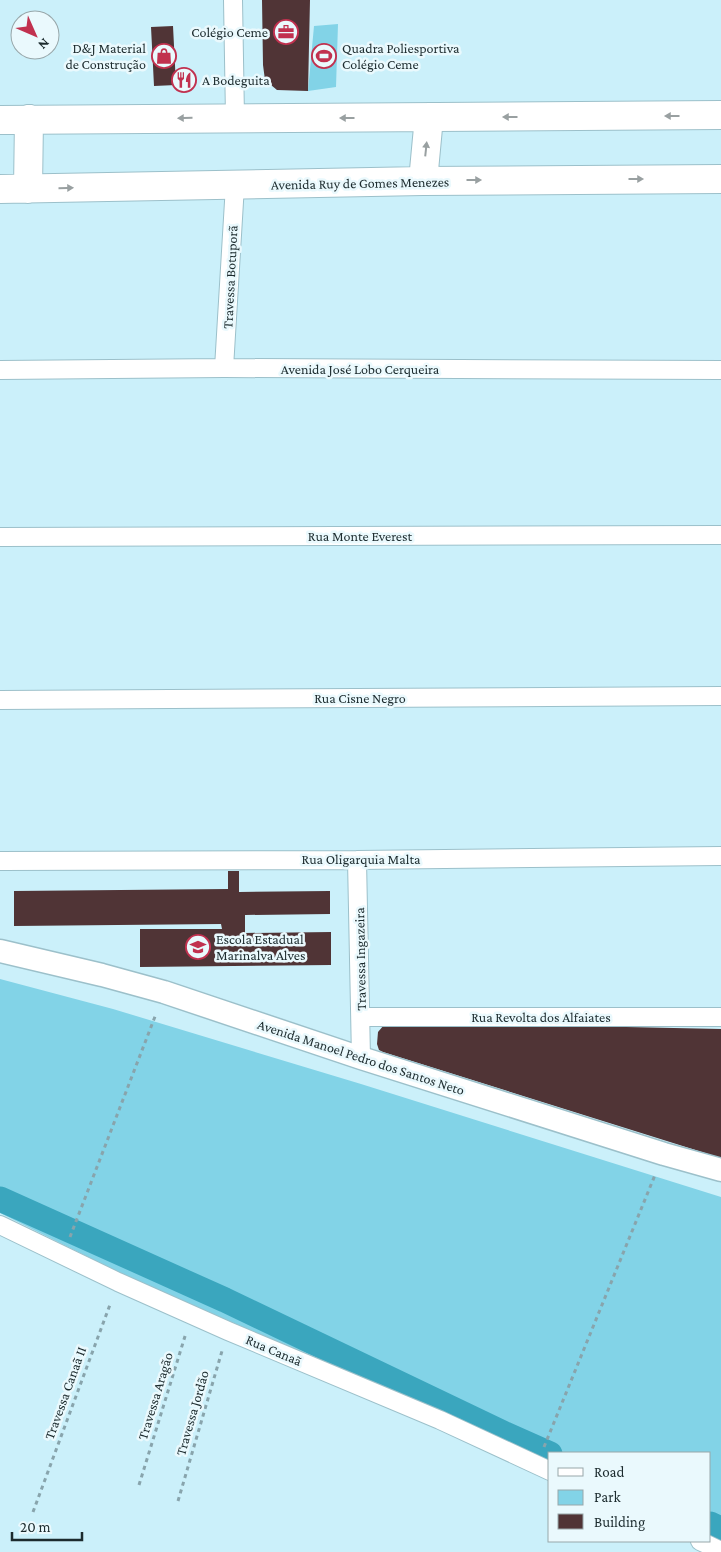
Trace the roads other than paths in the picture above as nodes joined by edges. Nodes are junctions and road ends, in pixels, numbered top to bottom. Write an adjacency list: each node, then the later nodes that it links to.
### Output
1 (233, 0): 3 (street)
2 (721, 115): 4 (main road, one-way to 4)
3 (235, 117): 4 (main road, one-way to 3); 5 (main road, one-way to 5)
4 (429, 117): 8 (main road, one-way to 4)
5 (29, 119): 6 (main road); 11 (main road)
6 (0, 120)
7 (721, 179): 8 (main road, Avenida Ruy de Gomes Menezes, one-way to 7)
8 (423, 180): 9 (main road, Avenida Ruy de Gomes Menezes)
9 (235, 185): 11 (main road, Avenida Ruy de Gomes Menezes, one-way to 9); 12 (street, Travessa Botuporã)
10 (0, 189): 11 (main road, Avenida Ruy de Gomes Menezes)
11 (28, 189)
12 (224, 368): 13 (street, Avenida José Lobo Cerqueira); 14 (street, Avenida José Lobo Cerqueira)
13 (0, 370)
14 (721, 370)
15 (721, 535): 16 (street, Rua Monte Everest)
16 (0, 537)
17 (721, 696): 18 (street, Rua Cisne Negro)
18 (0, 700)
19 (721, 856): 20 (street, Rua Oligarquia Malta)
20 (357, 860): 21 (street, Rua Oligarquia Malta); 23 (street, Travessa Ingazeira)
21 (0, 861)
22 (0, 951): 25 (street, Avenida Manoel Pedro dos Santos Neto)
23 (361, 1017): 24 (street, Rua Revolta dos Alfaiates); 25 (street, Travessa Ingazeira)
24 (721, 1017)
25 (361, 1058): 26 (street, Avenida Manoel Pedro dos Santos Neto)
26 (721, 1170)
27 (0, 1225): 28 (street, Rua Canaã)
28 (548, 1470)
29 (702, 1542): 30 (street)
30 (721, 1551)

